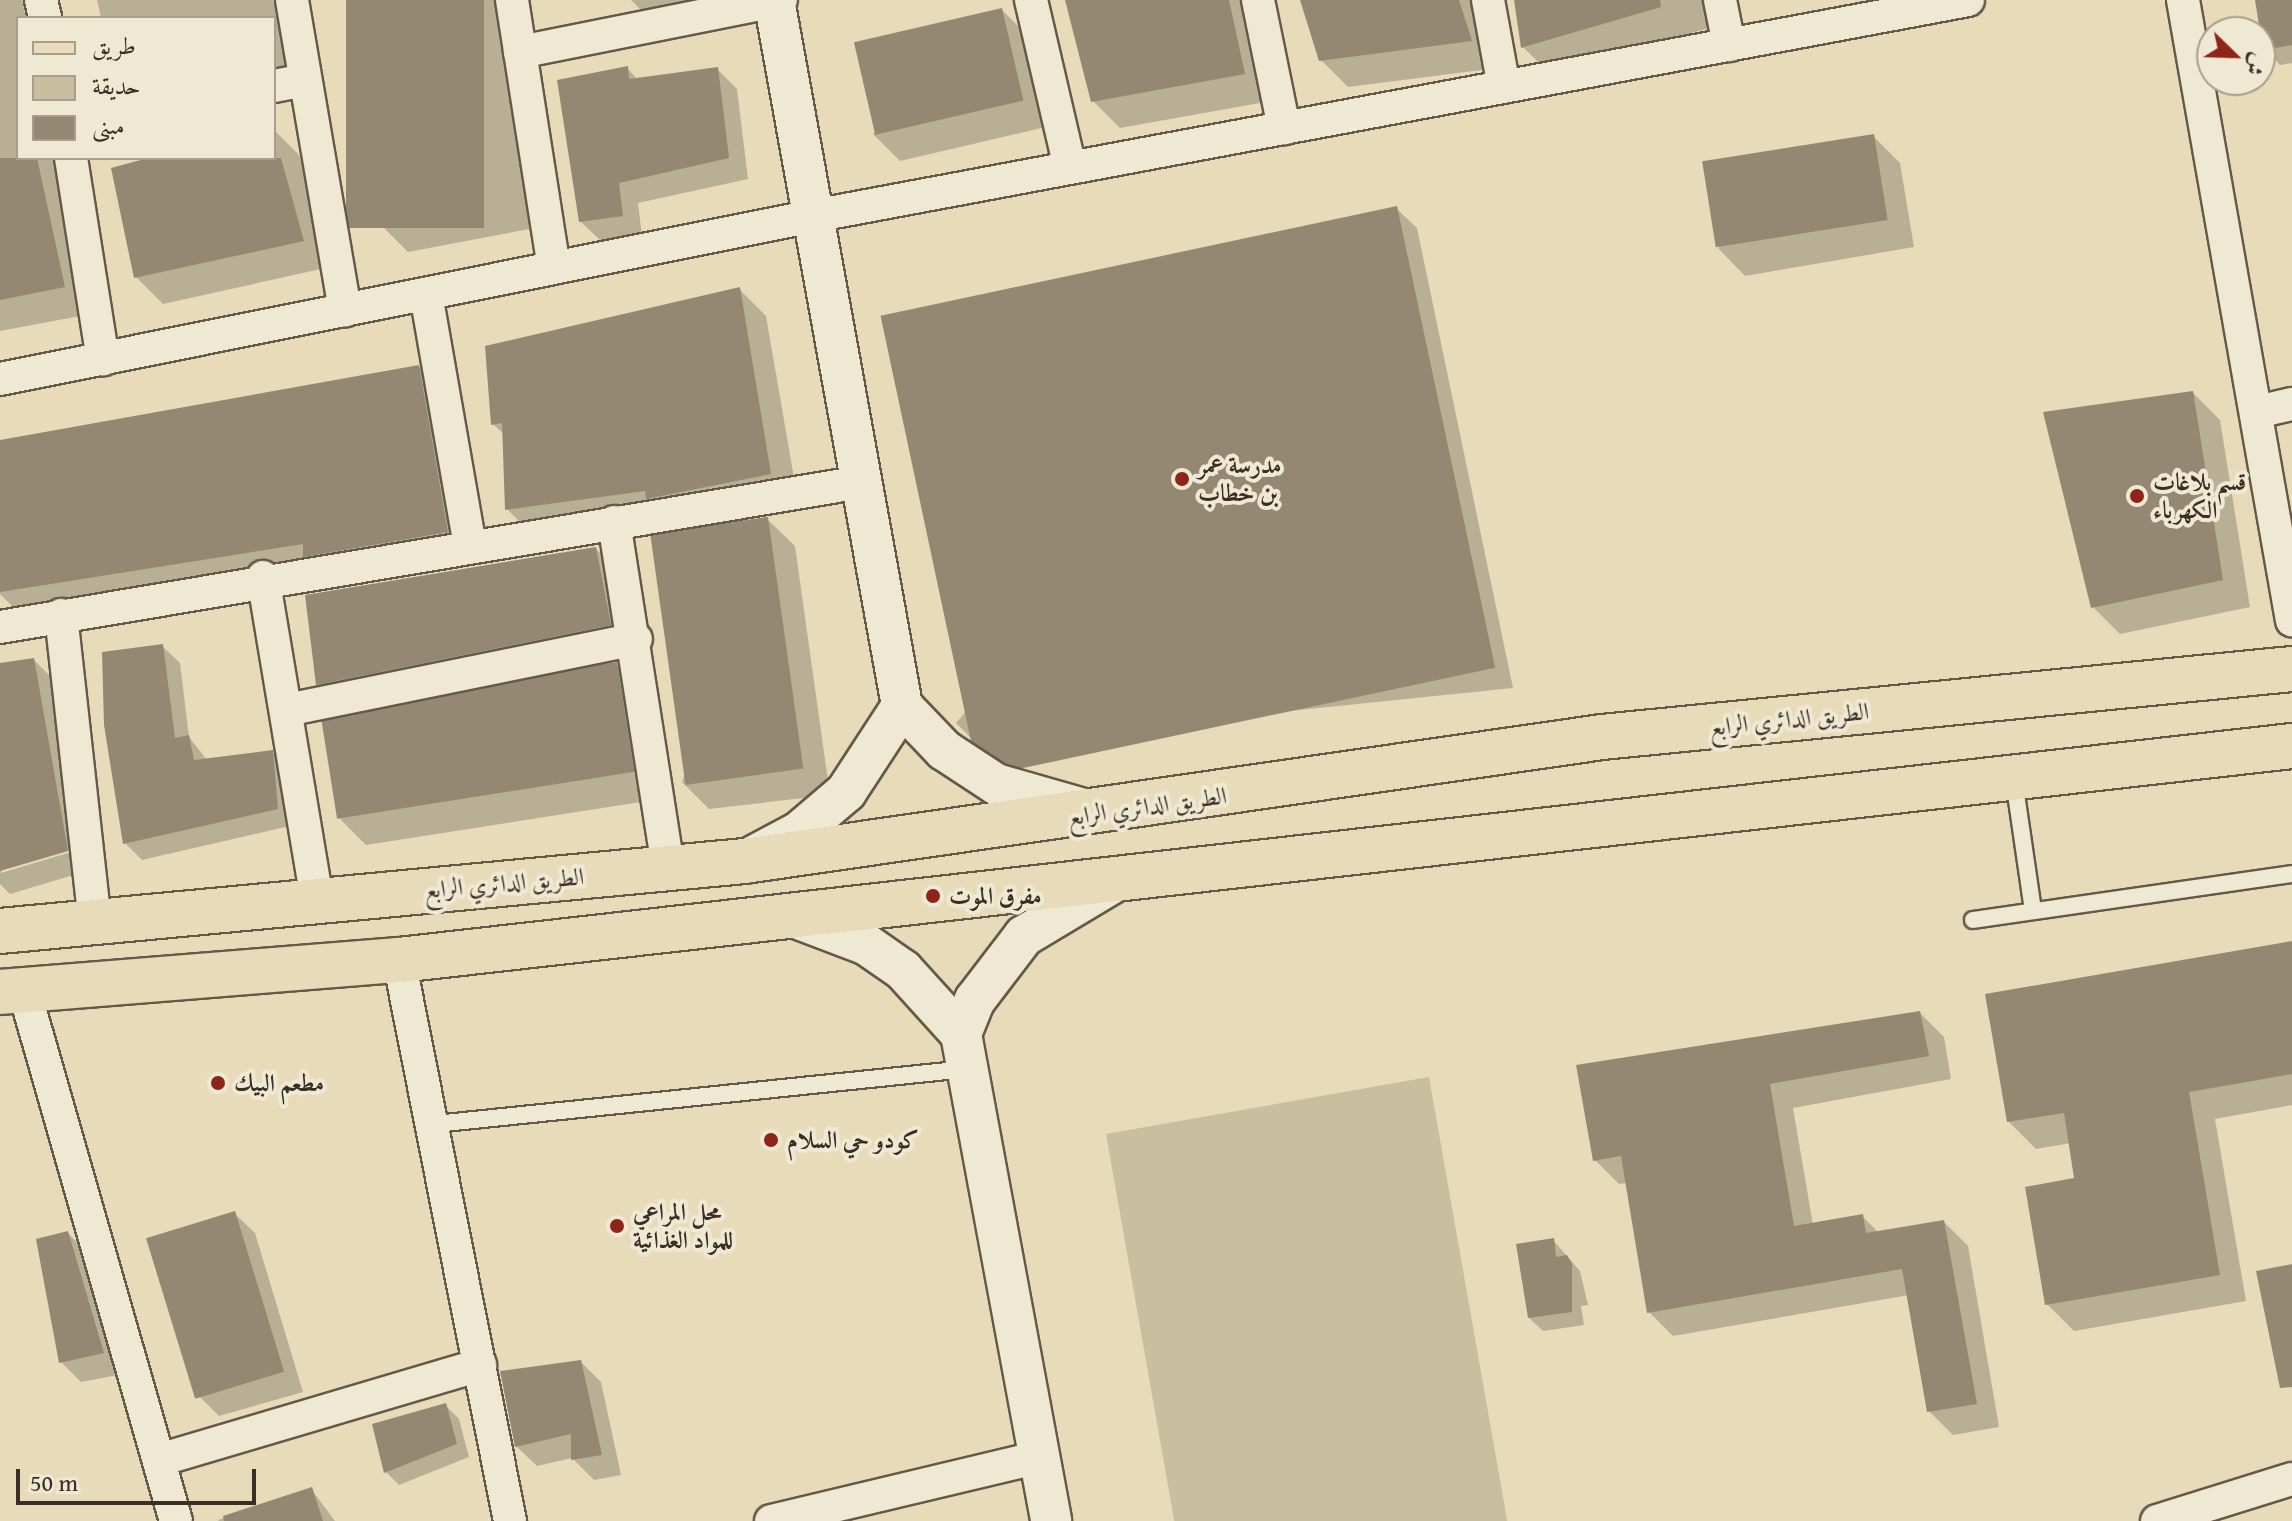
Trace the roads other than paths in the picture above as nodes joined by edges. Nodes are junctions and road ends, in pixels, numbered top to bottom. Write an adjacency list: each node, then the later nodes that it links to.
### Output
1 (292, 0): 12 (street)
2 (512, 0): 11 (street)
3 (776, 0): 11 (street); 17 (street)
4 (1031, 0): 16 (street)
5 (1258, 0): 14 (street)
6 (1488, 0): 13 (street)
7 (1720, 0): 10 (street)
8 (1968, 0): 10 (street)
9 (2183, 0): 24 (street)
10 (1729, 45): 13 (street)
11 (520, 52): 18 (street)
12 (289, 83): 20 (street)
13 (1504, 87): 14 (street)
14 (1284, 128): 16 (street)
15 (71, 160): 21 (street)
16 (1070, 168): 17 (street)
17 (813, 216): 18 (street); 25 (street)
18 (554, 268): 19 (street)
19 (426, 294): 20 (street); 27 (street)
20 (345, 311): 21 (street)
21 (103, 359): 22 (street)
22 (0, 379)
23 (2292, 404): 24 (street)
24 (2257, 412): 30 (street)
25 (861, 482): 26 (street); 34 (street)
26 (614, 522): 27 (street); 32 (street)
27 (470, 545): 28 (street)
28 (263, 577): 29 (street); 35 (street)
29 (61, 615): 31 (street); 47 (street)
30 (2292, 621)
31 (0, 627)
32 (636, 639): 35 (street); 40 (street)
33 (2292, 669): 38 (main road, الطريق الدائري الرابع)
34 (902, 706): 38 (street); 39 (street)
35 (287, 710): 43 (street)
36 (2292, 746): 37 (main road)
37 (2013, 775): 42 (main road); 44 (lane)
38 (1115, 811): 39 (main road, الطريق الدائري الرابع)
39 (744, 861): 40 (main road, الطريق الدائري الرابع)
40 (668, 868): 43 (main road, الطريق الدائري الرابع)
41 (2292, 874): 44 (lane)
42 (1129, 878): 45 (main road); 51 (street)
43 (317, 901): 47 (main road, الطريق الدائري الرابع)
44 (2033, 911): 46 (lane)
45 (787, 915): 49 (main road); 51 (street)
46 (1973, 920)
47 (95, 922): 48 (main road, الطريق الدائري الرابع)
48 (0, 931)
49 (399, 960): 50 (main road); 52 (street)
50 (12, 991): 55 (street)
51 (964, 1051): 52 (lane); 54 (street)
52 (435, 1124): 53 (street)
53 (480, 1365): 55 (street); 60 (street)
54 (1039, 1457): 57 (street); 62 (street)
55 (159, 1460): 59 (street)
56 (2292, 1479): 58 (street)
57 (823, 1514): 61 (street)
58 (2219, 1514): 63 (street)
59 (176, 1521)
60 (510, 1521)
61 (771, 1521)
62 (1051, 1521)
63 (2157, 1521)

